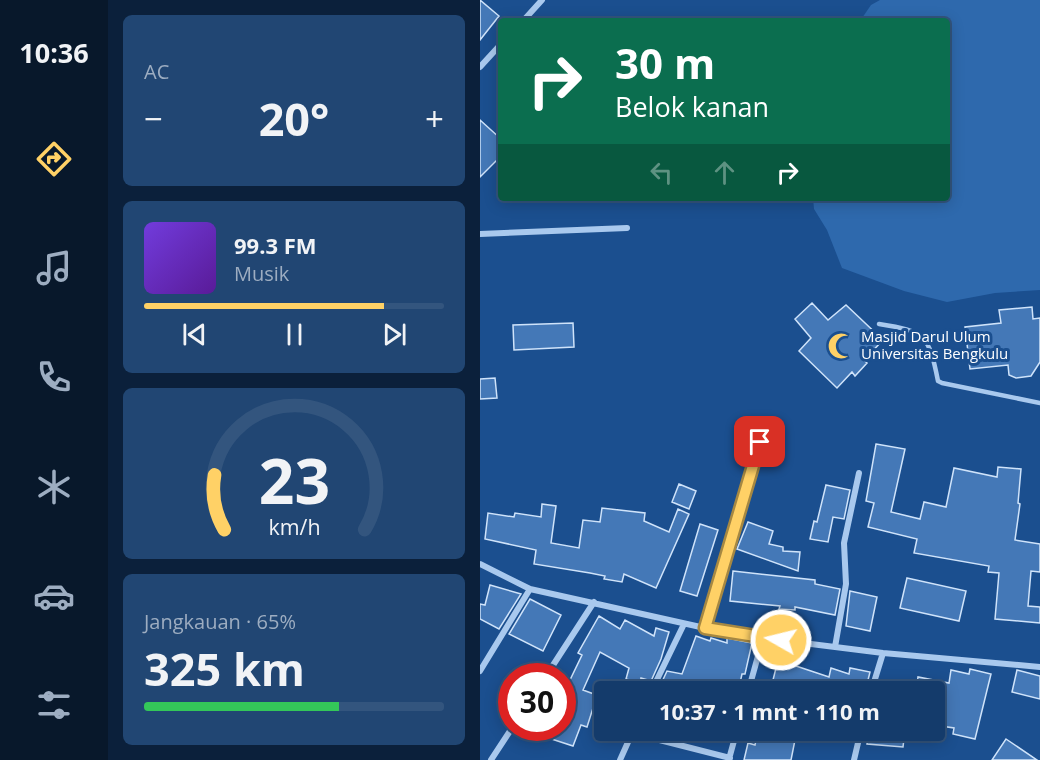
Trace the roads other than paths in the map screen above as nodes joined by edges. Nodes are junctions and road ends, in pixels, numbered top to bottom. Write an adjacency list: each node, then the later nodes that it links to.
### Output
1 (542, 0): 2 (street)
2 (526, 18)
3 (498, 47): 4 (street)
4 (480, 67)
5 (627, 228): 6 (street)
6 (480, 234)
7 (879, 324): 8 (lane)
8 (1040, 403)
9 (760, 442): 15 (street)
10 (859, 473): 17 (street)
11 (480, 564): 12 (street)
12 (530, 588): 13 (street); 21 (street)
13 (594, 603): 14 (street); 19 (street)
14 (684, 624): 15 (street); 22 (street)
15 (705, 628): 16 (street)
16 (763, 638): 17 (street); 23 (street)
17 (835, 647): 18 (street)
18 (883, 652): 20 (street); 24 (street)
19 (555, 663)
20 (1040, 667)
21 (480, 671)
22 (656, 681)
23 (751, 681)
24 (874, 681)
25 (503, 741): 31 (street)
26 (628, 741): 32 (street)
27 (665, 741): 30 (street)
28 (734, 741): 30 (street)
29 (858, 741): 33 (street)
30 (730, 759)
31 (491, 760)
32 (620, 760)
33 (854, 760)

